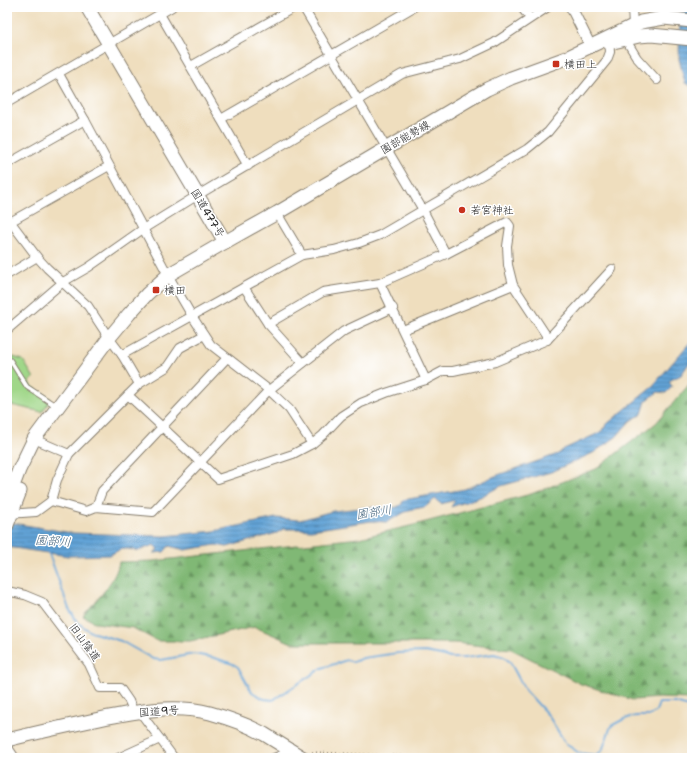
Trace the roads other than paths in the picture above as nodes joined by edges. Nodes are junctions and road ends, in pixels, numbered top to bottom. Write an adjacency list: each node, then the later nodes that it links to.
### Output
1 (87, 7): 17 (main road, 国道477号)
2 (172, 7): 10 (street)
3 (295, 7): 20 (street)
4 (304, 7): 19 (street)
5 (414, 7): 19 (street)
6 (521, 7): 11 (street)
7 (548, 7): 11 (street)
8 (571, 7): 18 (street)
9 (632, 7): 13 (street)
10 (160, 14): 17 (street); 20 (street)
11 (530, 18): 23 (street)
12 (692, 21): 13 (main road, 園部能勢線)
13 (633, 26): 16 (main road, 園部能勢線)
14 (692, 39): 15 (main road, 園部能勢線)
15 (626, 40): 16 (main road, 園部能勢線); 22 (street)
16 (610, 41): 18 (main road, 園部能勢線); 32 (street)
17 (108, 44): 21 (street); 31 (main road, 国道477号)
18 (592, 46): 27 (main road, 園部能勢線)
19 (332, 54): 23 (street); 25 (street)
20 (191, 66): 25 (street)
21 (59, 74): 24 (street); 26 (street)
22 (657, 80)
23 (359, 100): 27 (street); 30 (street)
24 (7, 103)
25 (221, 119): 30 (street)
26 (85, 120): 28 (street); 29 (street)
27 (387, 148): 32 (street); 33 (main road, 園部能勢線)
28 (7, 164)
29 (109, 166): 34 (street); 35 (street)
30 (248, 166): 31 (street)
31 (198, 195): 35 (street); 36 (main road, 国道477号)
32 (423, 210): 37 (street); 38 (street)
33 (277, 213): 36 (main road, 園部能勢線); 38 (street)
34 (9, 219): 39 (street)
35 (143, 229): 42 (street); 43 (street)
36 (225, 242): 42 (main road, 国道477号)
37 (446, 254): 44 (street); 45 (street)
38 (302, 255): 46 (street)
39 (37, 257): 41 (street); 43 (street)
40 (612, 269): 54 (street)
41 (7, 274)
42 (168, 275): 48 (street); 53 (main road, 国道477号)
43 (63, 282): 50 (street); 53 (street)
44 (380, 283): 47 (street); 49 (street)
45 (513, 284): 51 (street); 54 (street)
46 (244, 287): 48 (street); 49 (street)
47 (392, 308): 51 (street); 58 (street)
48 (192, 316): 52 (street); 55 (street)
49 (268, 324): 58 (street)
50 (8, 327)
51 (403, 330): 59 (street)
52 (204, 335): 56 (street); 60 (street)
53 (109, 338): 55 (street); 63 (main road, 国道477号)
54 (547, 340): 59 (street)
55 (122, 355): 60 (street)
56 (227, 358): 61 (street); 64 (street)
57 (7, 359): 63 (lane)
58 (302, 363): 61 (street)
59 (426, 380): 66 (street)
60 (139, 384): 62 (street)
61 (268, 390): 66 (street); 68 (street)
62 (128, 395): 64 (street); 67 (street)
63 (58, 407): 65 (main road, 国道477号)
64 (162, 427): 68 (street); 70 (street)
65 (37, 440): 67 (street); 71 (main road, 国道477号)
66 (312, 444): 68 (street)
67 (69, 454): 69 (street)
68 (199, 462): 70 (street)
69 (51, 501): 70 (street); 71 (street)
70 (96, 507)
71 (8, 515)
72 (7, 590): 73 (street, 旧山陰道)
73 (137, 712): 74 (street, 旧山陰道); 75 (main road, 国道9号); 77 (main road, 国道9号)
74 (160, 739): 79 (street); 80 (street, 旧山陰道)
75 (7, 740)
76 (7, 746): 78 (street)
77 (292, 751): 81 (street); 82 (main road, 国道9号)
78 (15, 758)
79 (118, 758)
80 (174, 758)
81 (274, 758)
82 (303, 758)

